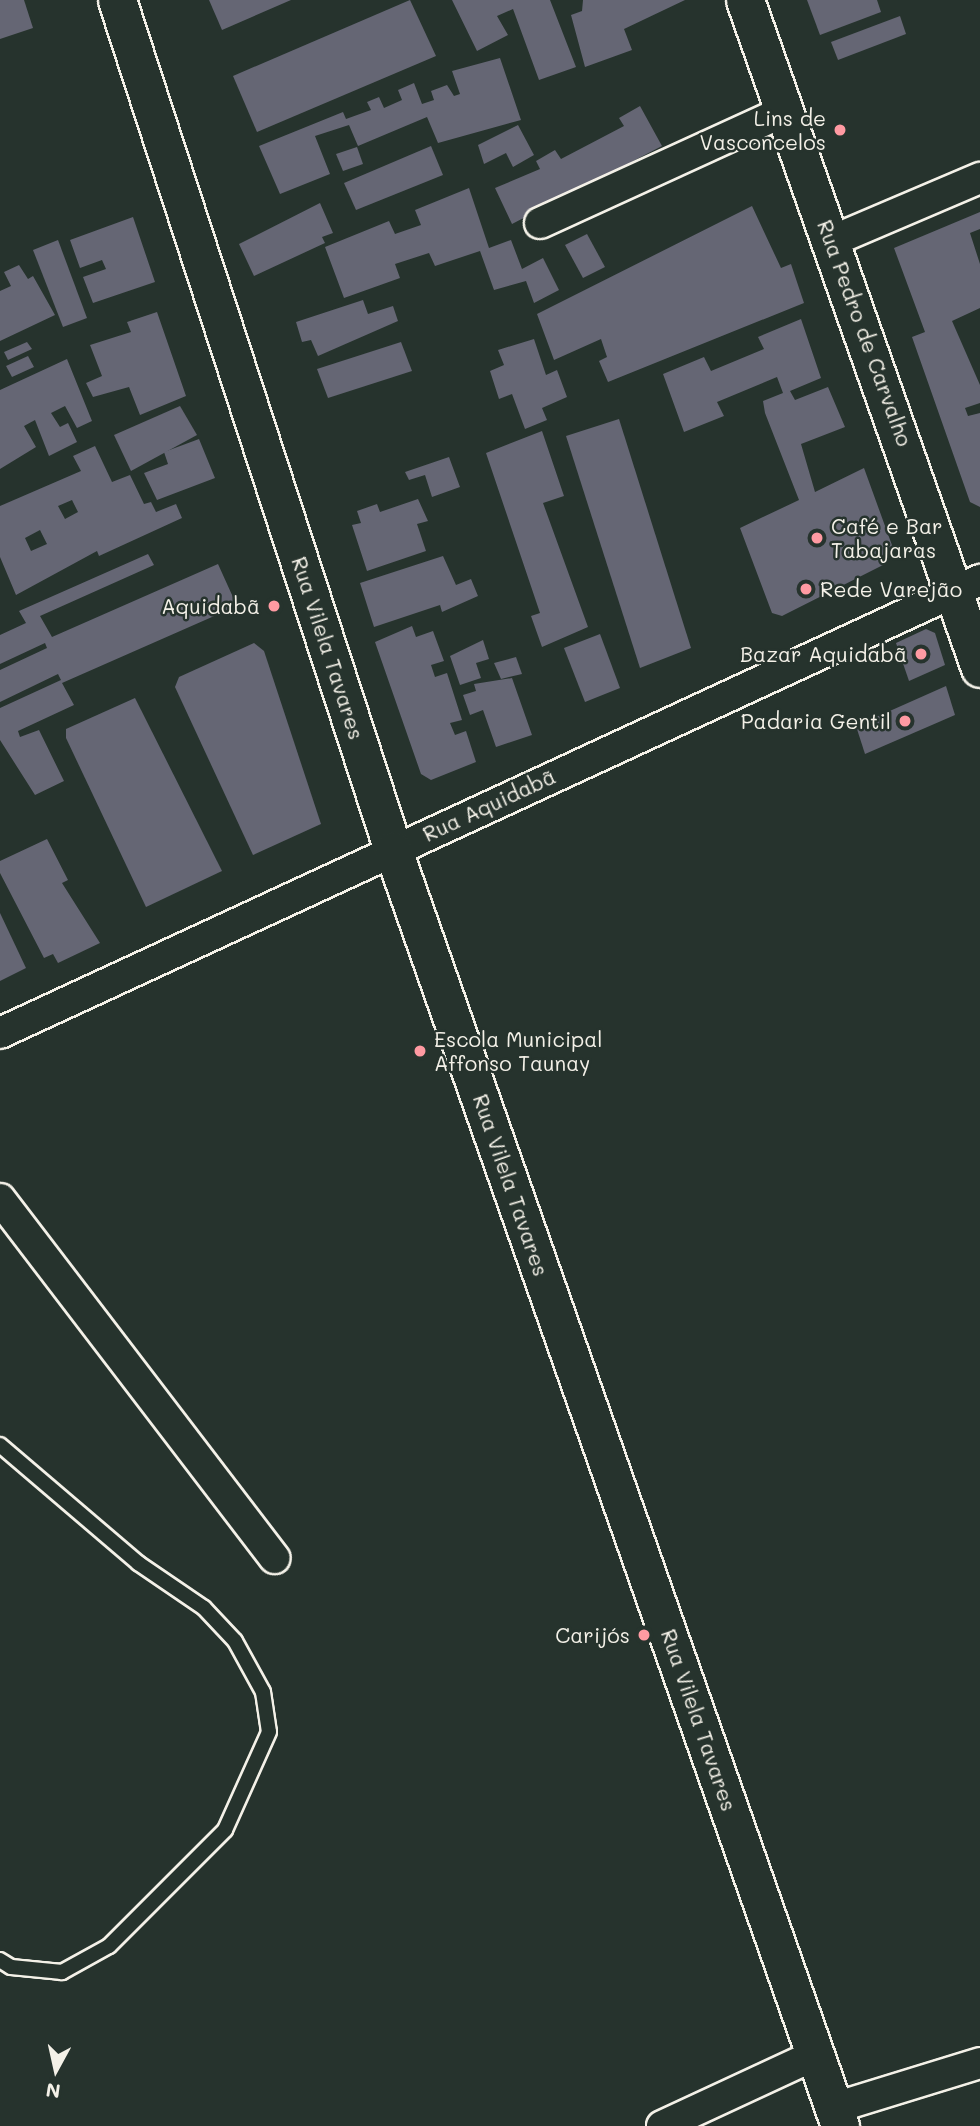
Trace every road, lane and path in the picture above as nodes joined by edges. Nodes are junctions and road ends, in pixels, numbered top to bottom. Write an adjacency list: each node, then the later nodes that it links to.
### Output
1 (117, 0): 9 (street, Rua Vilela Tavares)
2 (745, 0): 3 (street, Rua Pedro de Carvalho)
3 (785, 111): 5 (street); 6 (street, Rua Pedro de Carvalho)
4 (980, 178): 6 (street)
5 (540, 222)
6 (832, 241): 7 (street, Rua Pedro de Carvalho)
7 (968, 584): 8 (street, Rua Pedro de Carvalho); 9 (street, Rua Aquidabã)
8 (980, 668)
9 (393, 850): 10 (street, Rua Aquidabã); 15 (street, Rua Vilela Tavares)
10 (0, 1033)
11 (0, 1199): 13 (street)
12 (0, 1446): 14 (lane)
13 (274, 1558)
14 (0, 1960)
15 (817, 2054): 17 (street, Rua Vilela Tavares); 18 (street)
16 (980, 2063): 17 (street)
17 (837, 2117)
18 (662, 2126)

